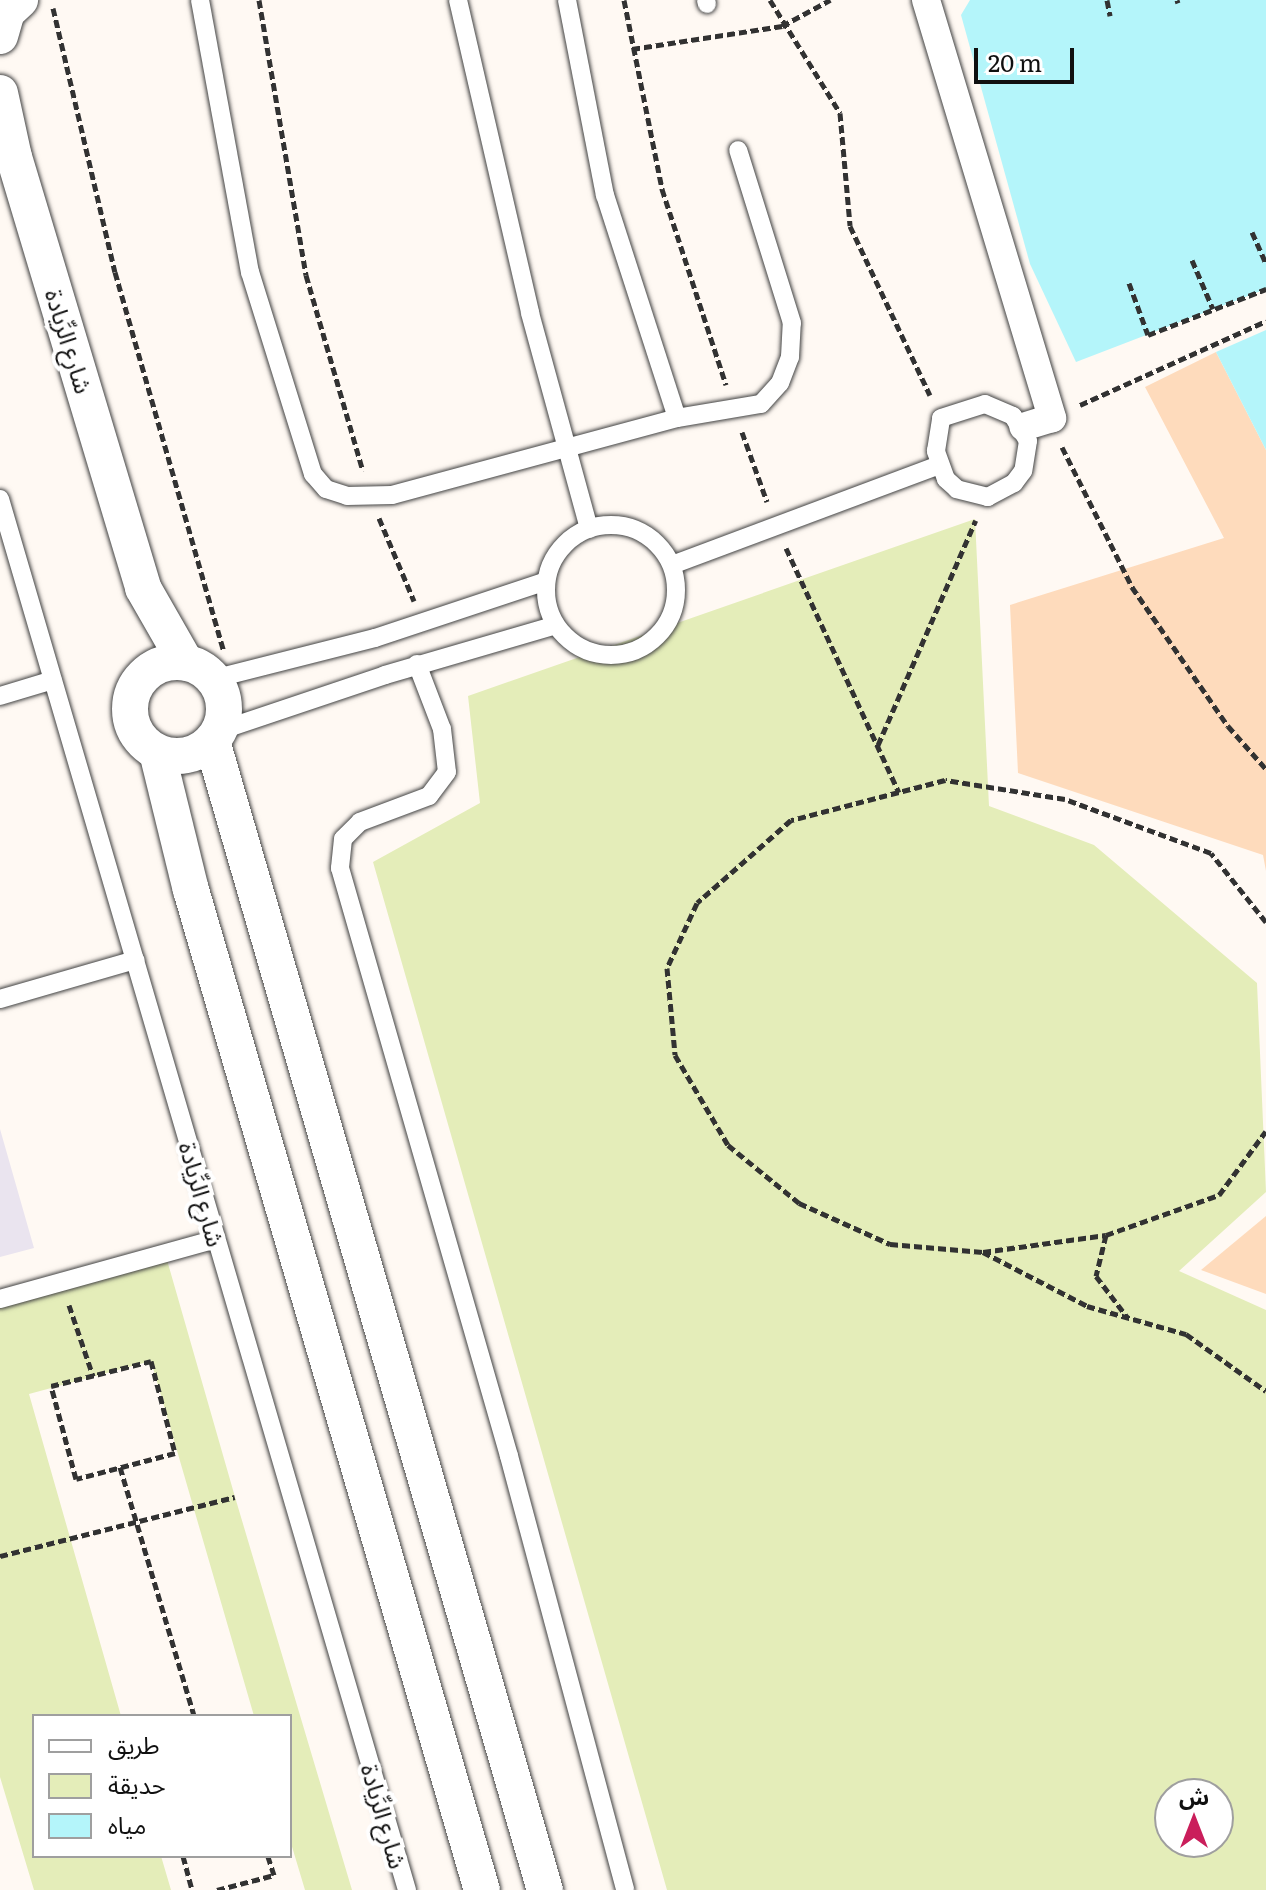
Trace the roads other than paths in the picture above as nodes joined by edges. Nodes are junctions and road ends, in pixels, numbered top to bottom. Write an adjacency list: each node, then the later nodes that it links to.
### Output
1 (200, 0): 9 (lane)
2 (458, 0): 9 (lane)
3 (567, 0): 7 (lane)
4 (926, 0): 8 (street)
5 (0, 93): 15 (street, شارع الرِّيادة)
6 (738, 150): 7 (lane)
7 (677, 418): 9 (lane)
8 (1023, 427): 10 (lane); 10 (lane)
9 (567, 448): 12 (lane)
10 (939, 465): 13 (lane)
11 (0, 499): 20 (lane, شارع الرِّيادة)
12 (589, 529): 13 (lane); 14 (lane)
13 (672, 565): 16 (lane)
14 (546, 581): 16 (lane); 18 (lane)
15 (143, 588): 18 (street, شارع الرِّيادة); 19 (street, شارع الرِّيادة)
16 (556, 625): 17 (lane)
17 (417, 664): 22 (lane); 31 (lane)
18 (200, 671): 19 (street); 22 (street)
19 (144, 676): 23 (street)
20 (53, 680): 21 (lane); 24 (lane, شارع الرِّيادة)
21 (0, 696)
22 (215, 736): 23 (street); 30 (street)
23 (157, 752): 29 (street)
24 (135, 960): 25 (lane); 26 (lane, شارع الرِّيادة)
25 (0, 999)
26 (216, 1239): 27 (lane); 28 (lane, شارع الرِّيادة)
27 (0, 1299)
28 (407, 1890)
29 (482, 1890)
30 (545, 1890)
31 (625, 1890)

